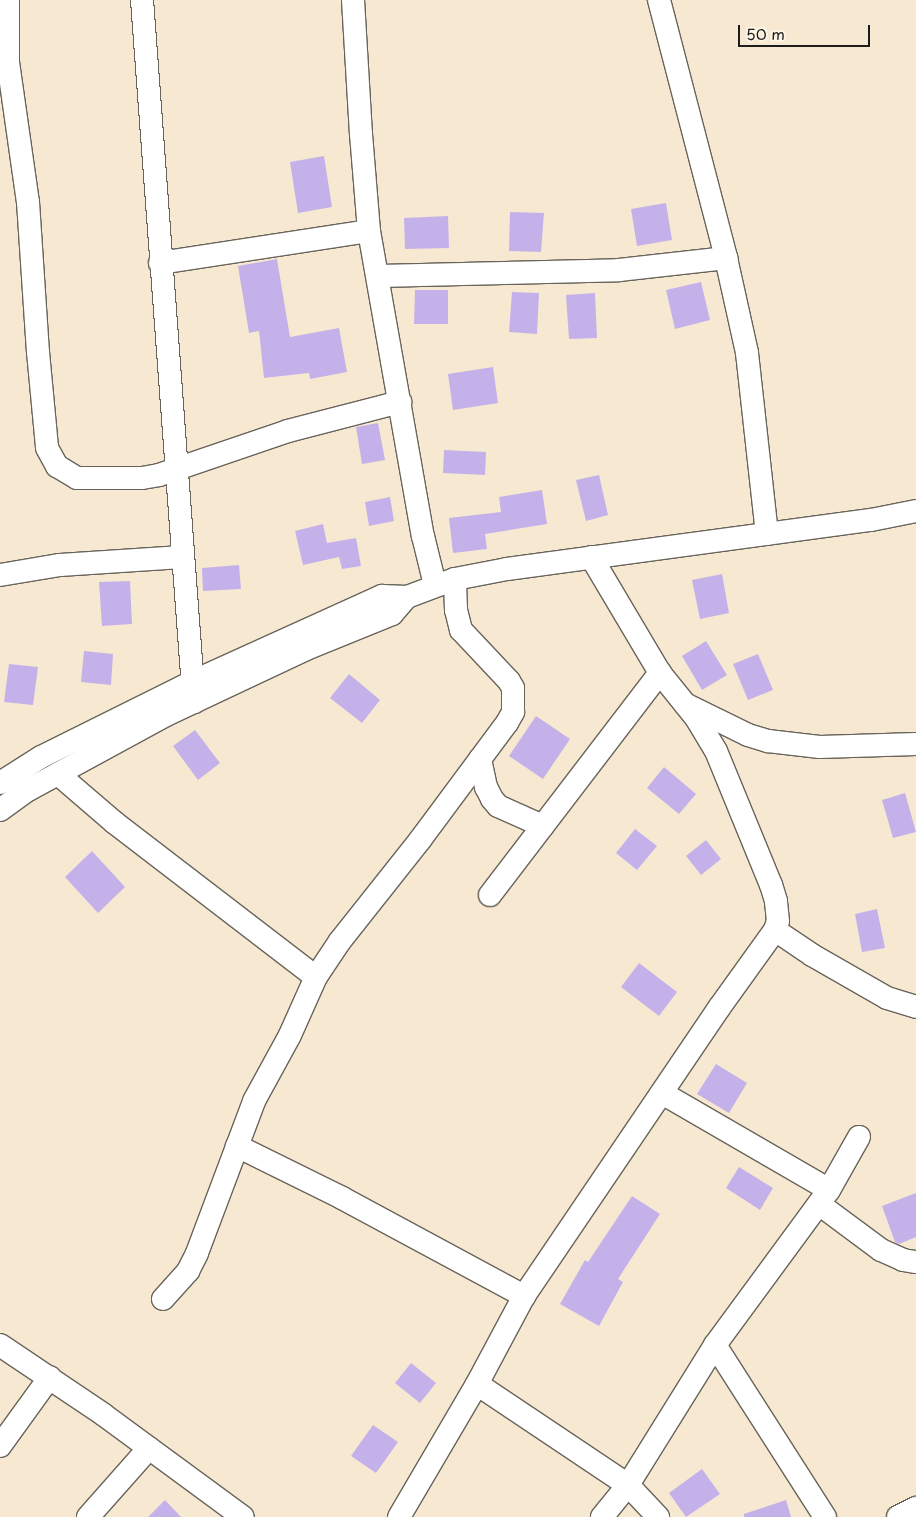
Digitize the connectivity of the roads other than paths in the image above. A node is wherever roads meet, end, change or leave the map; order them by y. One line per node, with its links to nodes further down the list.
1 (8, 0): 10 (street)
2 (142, 0): 7 (street)
3 (659, 0): 6 (street)
4 (353, 2): 5 (street)
5 (370, 230): 7 (street); 8 (street)
6 (726, 258): 8 (street); 12 (street)
7 (160, 263): 10 (street)
8 (379, 276): 9 (street)
9 (400, 402): 10 (street); 16 (street)
10 (177, 468): 13 (street)
11 (916, 511): 12 (street)
12 (767, 534): 14 (street)
13 (182, 557): 15 (street); 18 (street)
14 (591, 557): 16 (street); 17 (street)
15 (0, 575)
16 (445, 582): 18 (street); 21 (street)
17 (660, 673): 19 (street); 25 (street)
18 (193, 692): 22 (street); 23 (street)
19 (684, 704): 20 (street); 27 (street)
20 (916, 744)
21 (480, 759): 25 (street); 28 (street)
22 (58, 774): 24 (street); 28 (street)
23 (0, 783)
24 (0, 810)
25 (543, 826): 26 (street)
26 (490, 894)
27 (775, 930): 29 (street); 30 (street)
28 (316, 978): 32 (street)
29 (916, 1007)
30 (662, 1093): 33 (street); 35 (street)
31 (859, 1137): 33 (street)
32 (237, 1146): 35 (street); 36 (street)
33 (824, 1197): 34 (street); 38 (street)
34 (916, 1262)
35 (524, 1296): 40 (street)
36 (163, 1299)
37 (0, 1345): 39 (street)
38 (715, 1345): 43 (street); 50 (street)
39 (50, 1377): 41 (street); 42 (street)
40 (477, 1384): 43 (street); 47 (street)
41 (0, 1446)
42 (149, 1448): 45 (street); 46 (street)
43 (628, 1485): 48 (street); 49 (street)
44 (916, 1508): 51 (street)
45 (88, 1517)
46 (243, 1517)
47 (398, 1517)
48 (602, 1517)
49 (658, 1517)
50 (825, 1517)
51 (898, 1517)

